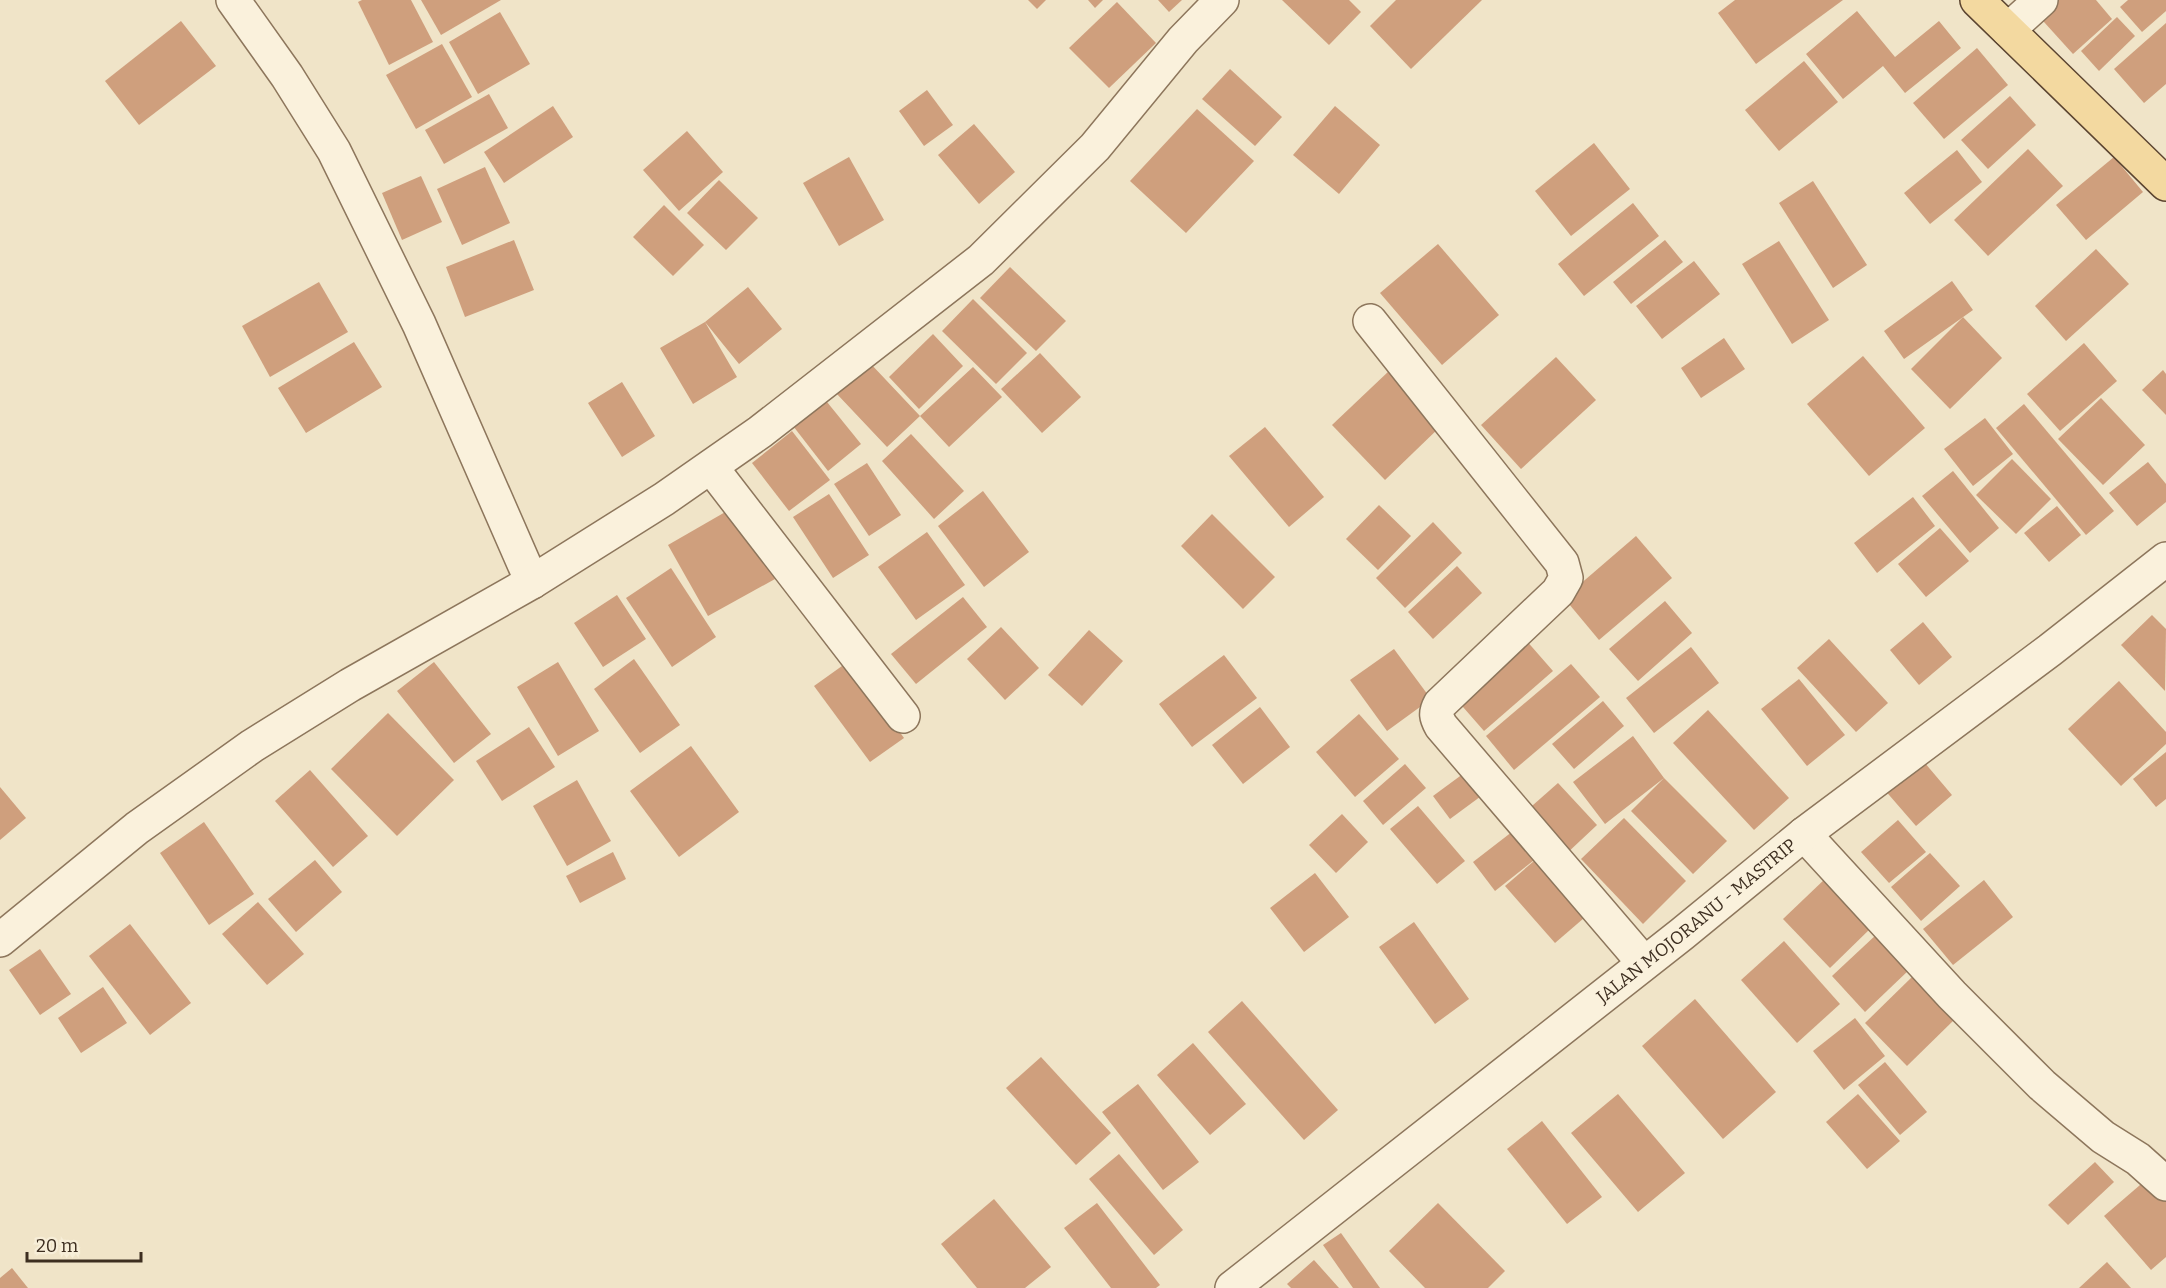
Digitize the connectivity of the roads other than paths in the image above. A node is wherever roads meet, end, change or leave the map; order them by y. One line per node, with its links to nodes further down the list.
1 (233, 0): 10 (street)
2 (1222, 0): 8 (street)
3 (1977, 0): 5 (main road)
4 (2042, 0): 5 (street)
5 (2008, 30): 6 (main road)
6 (2166, 184)
7 (1370, 321): 14 (street)
8 (711, 467): 10 (street); 11 (street)
9 (2166, 559): 12 (street, JALAN MOJORANU - MASTRIP)
10 (532, 582): 13 (street)
11 (903, 716)
12 (1804, 834): 14 (street, JALAN MOJORANU - MASTRIP); 15 (street)
13 (0, 940)
14 (1644, 963): 16 (street, JALAN MOJORANU - MASTRIP)
15 (2166, 1184)
16 (1232, 1288)

